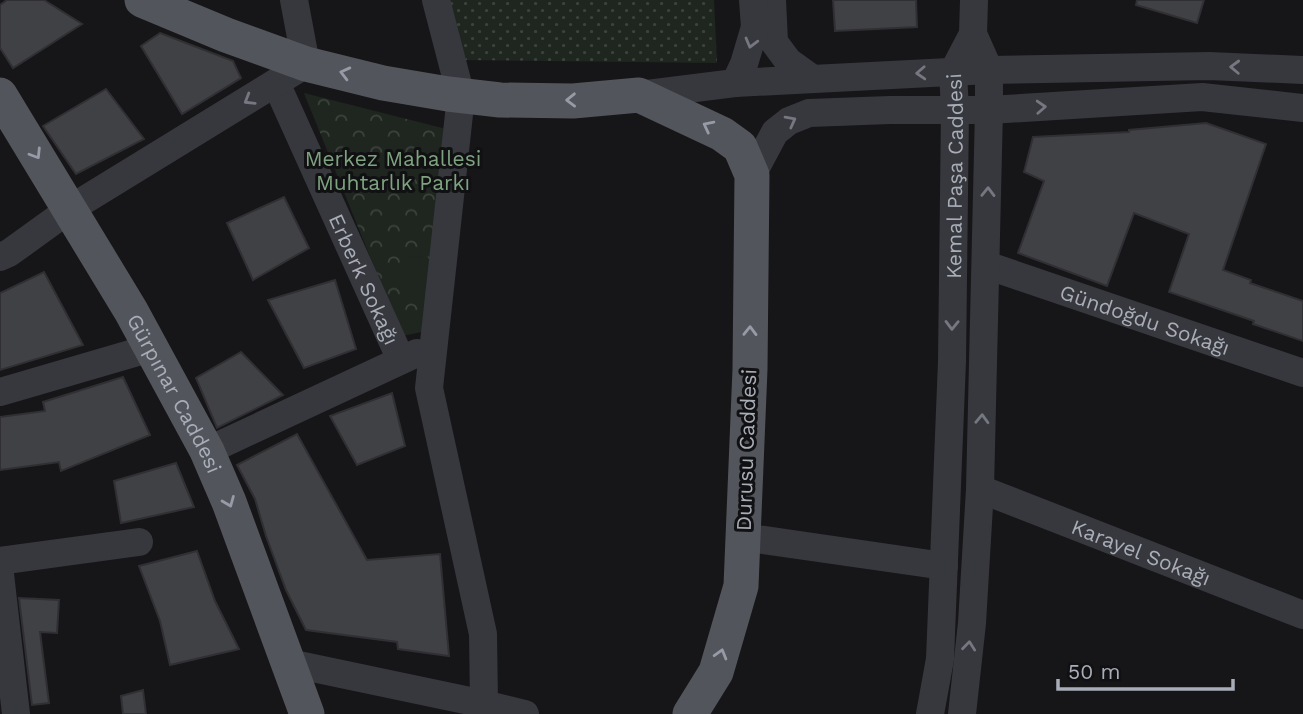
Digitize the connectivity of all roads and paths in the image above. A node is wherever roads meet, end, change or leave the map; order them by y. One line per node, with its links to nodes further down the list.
1 (142, 0): 8 (main road)
2 (294, 0): 8 (street)
3 (436, 0): 17 (street)
4 (753, 0): 14 (street, one-way to 14)
5 (772, 0): 12 (street)
6 (974, 0): 7 (street)
7 (973, 34): 9 (street, Kemal Paşa Caddesi); 11 (street, Kemal Paşa Caddesi)
8 (306, 64): 13 (street); 17 (main road, one-way to 8)
9 (989, 70): 10 (street, one-way to 9); 11 (street); 20 (street, Kemal Paşa Caddesi)
10 (1303, 70)
11 (953, 72): 12 (street, one-way to 12); 19 (street, Kemal Paşa Caddesi)
12 (813, 79): 14 (street)
13 (276, 83): 22 (street, one-way to 22); 27 (street, Erberk Sokağı)
14 (735, 83): 16 (street)
15 (0, 95): 22 (main road, Gürpınar Caddesi, one-way to 22)
16 (639, 95): 17 (main road, one-way to 17); 21 (main road, one-way to 16)
17 (461, 96): 25 (street)
18 (1301, 99): 20 (street, one-way to 18)
19 (955, 110): 20 (street); 21 (street, one-way to 19); 35 (street, Kemal Paşa Caddesi, one-way to 35)
20 (989, 110): 24 (street, Kemal Paşa Caddesi, one-way to 20)
21 (752, 175): 32 (main road, Durusu Caddesi, one-way to 21)
22 (70, 209): 23 (street); 26 (main road, Gürpınar Caddesi)
23 (0, 257)
24 (986, 265): 28 (street, Gündoğdu Sokağı); 31 (street, Kemal Paşa Caddesi, one-way to 24)
25 (434, 344): 27 (street); 39 (street)
26 (151, 348): 29 (street); 30 (main road, Gürpınar Caddesi)
27 (401, 360): 30 (street)
28 (1303, 373)
29 (0, 392)
30 (207, 451): 38 (main road, Gürpınar Caddesi, one-way to 38)
31 (980, 489): 37 (street, Karayel Sokağı); 45 (street, Kemal Paşa Caddesi, one-way to 31)
32 (743, 537): 35 (street); 43 (main road, Durusu Caddesi, one-way to 32)
33 (139, 542): 34 (street)
34 (0, 561)
35 (944, 566): 44 (street, Kemal Paşa Caddesi)
36 (0, 574): 40 (street)
37 (1303, 615)
38 (289, 663): 39 (street); 41 (main road, Gürpınar Caddesi)
39 (484, 704): 42 (street)
40 (16, 714)
41 (306, 714)
42 (525, 714)
43 (690, 714)
44 (930, 714)
45 (962, 714)

